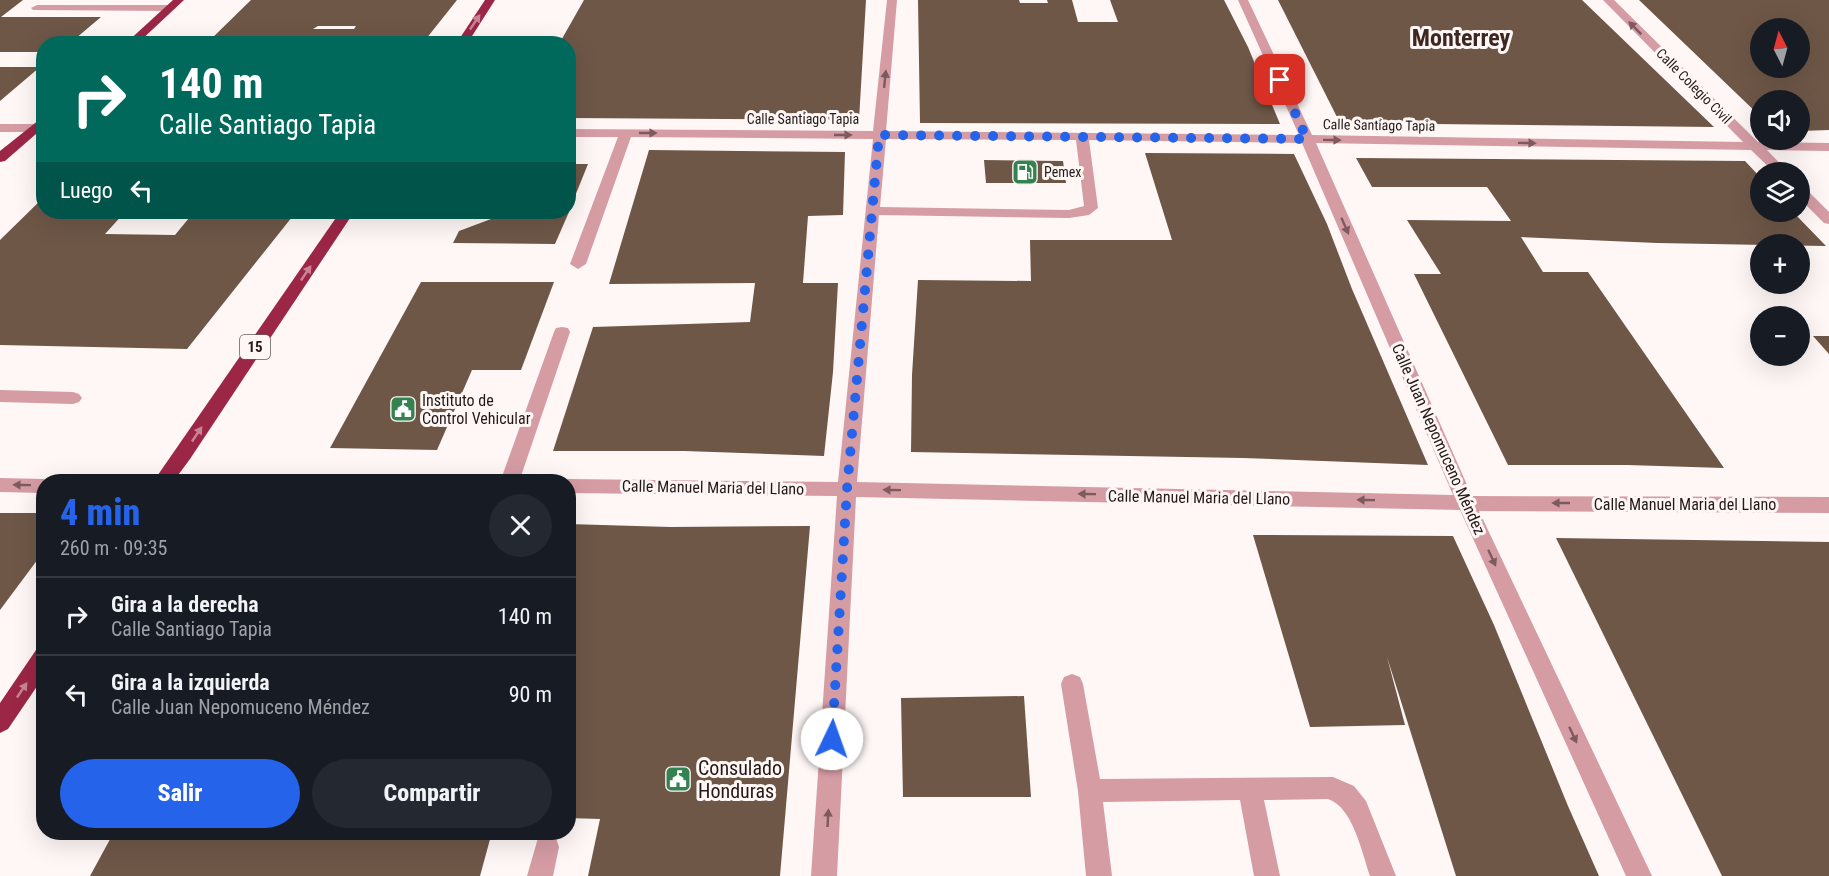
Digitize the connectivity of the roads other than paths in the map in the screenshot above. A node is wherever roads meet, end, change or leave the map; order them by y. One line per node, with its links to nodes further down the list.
1 (490, 0): 8 (highway, one-way to 1)
2 (892, 0): 14 (street, one-way to 2)
3 (1243, 0): 16 (street, Calle Juan Nepomuceno Méndez)
4 (1608, 0): 17 (street, Calle Colegio Civil, one-way to 4)
5 (174, 4): 6 (street); 7 (highway)
6 (37, 8)
7 (139, 36)
8 (466, 36)
9 (36, 125): 10 (street)
10 (0, 128)
11 (36, 128): 22 (highway)
12 (576, 133): 13 (street, Calle Santiago Tapia)
13 (626, 133): 14 (street, Calle Santiago Tapia, one-way to 14); 28 (street)
14 (879, 135): 15 (street, Calle Santiago Tapia); 25 (street)
15 (1083, 136): 16 (street, Calle Santiago Tapia); 25 (street)
16 (1307, 139): 18 (street, Calle Santiago Tapia, one-way to 18); 38 (street, Calle Juan Nepomuceno Méndez, one-way to 38)
17 (1750, 142)
18 (1750, 147)
19 (1810, 147): 20 (street, Calle Santiago Tapia)
20 (1829, 147)
21 (1758, 150): 23 (street, Calle Colegio Civil)
22 (0, 159)
23 (1771, 162)
24 (1810, 202): 27 (street)
25 (872, 211): 37 (street)
26 (342, 219): 32 (highway, 15, one-way to 26)
27 (1829, 220)
28 (579, 264)
29 (562, 332): 33 (street)
30 (0, 396): 31 (street)
31 (73, 398)
32 (168, 474)
33 (512, 474)
34 (0, 485): 35 (street, one-way to 34)
35 (36, 486)
36 (576, 486): 37 (street, Calle Manuel Maria del Llano)
37 (847, 489): 38 (street, Calle Manuel Maria del Llano, one-way to 37); 47 (street, one-way to 37)
38 (1466, 503): 39 (street, Calle Manuel Maria del Llano, one-way to 38); 51 (street, Calle Juan Nepomuceno Méndez, one-way to 51)
39 (1829, 505)
40 (36, 669): 42 (highway, one-way to 40)
41 (1072, 684): 43 (street)
42 (0, 722)
43 (1090, 790): 44 (street); 48 (street)
44 (1250, 790): 49 (street); 50 (street)
45 (547, 847): 46 (street)
46 (540, 876)
47 (825, 876)
48 (1099, 876)
49 (1267, 876)
50 (1383, 876)
51 (1639, 876)

